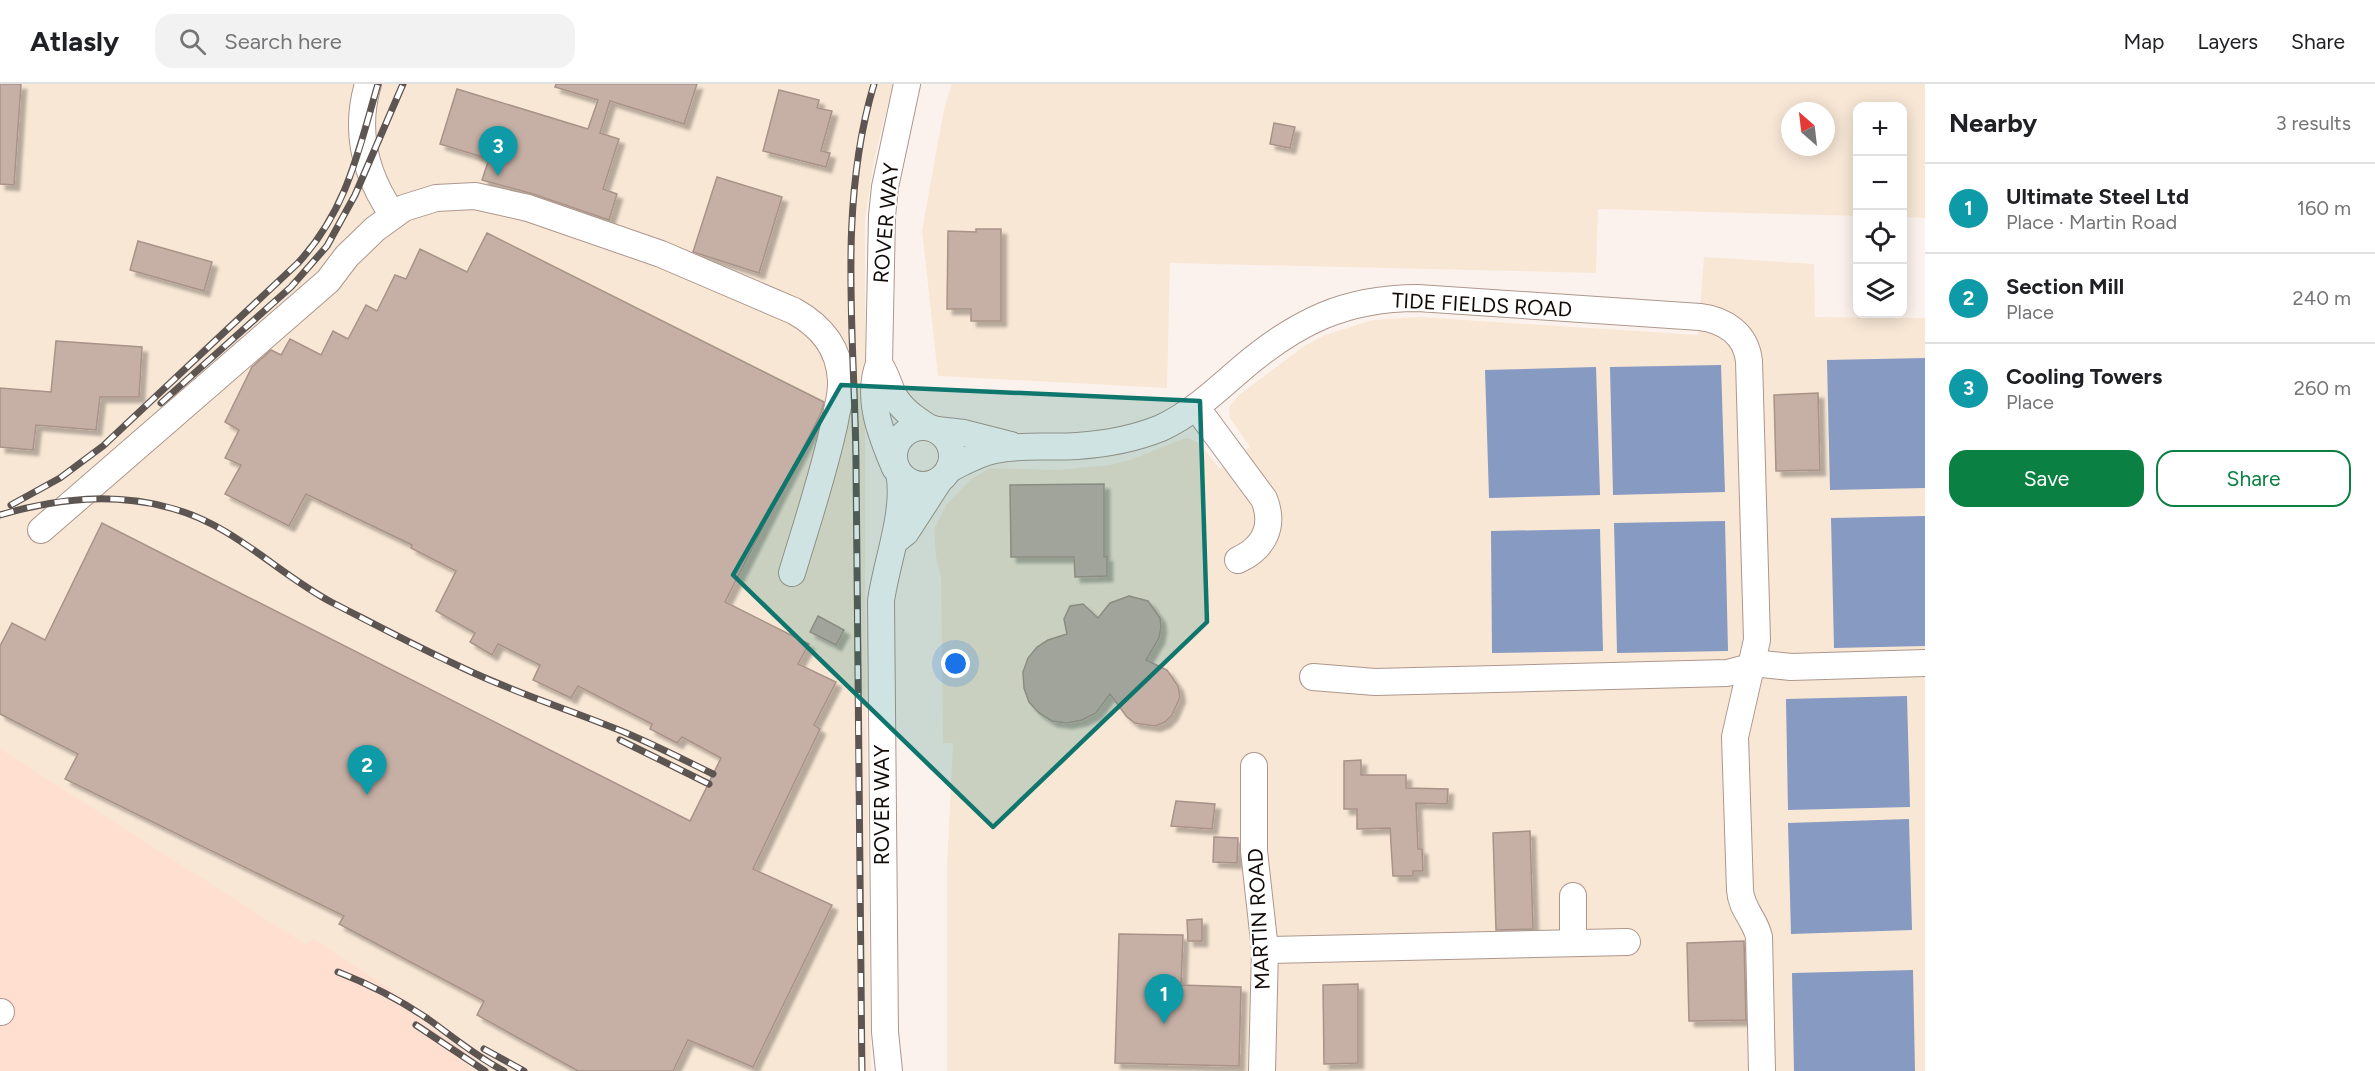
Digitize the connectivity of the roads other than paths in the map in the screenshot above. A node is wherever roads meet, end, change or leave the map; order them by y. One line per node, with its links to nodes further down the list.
1 (368, 84): 3 (street)
2 (908, 84): 4 (street, ROVER WAY)
3 (393, 215): 10 (street); 13 (street)
4 (879, 364): 6 (street, ROVER WAY); 8 (street, ROVER WAY)
5 (1196, 407): 7 (street, TIDE FIELDS ROAD); 12 (street); 15 (street, TIDE FIELDS ROAD)
6 (932, 428): 7 (street, TIDE FIELDS ROAD); 8 (street); 9 (street)
7 (1017, 447): 9 (street, TIDE FIELDS ROAD)
8 (897, 470): 9 (street); 11 (street, ROVER WAY)
9 (944, 475): 11 (street, ROVER WAY)
10 (41, 530)
11 (896, 541): 22 (street, ROVER WAY)
12 (1238, 560)
13 (792, 573)
14 (1925, 663): 15 (street)
15 (1751, 666): 16 (street); 24 (street, TIDE FIELDS ROAD)
16 (1313, 677)
17 (1254, 766): 21 (street, MARTIN ROAD)
18 (1573, 896): 20 (street)
19 (1627, 942): 20 (street)
20 (1572, 943): 21 (street)
21 (1264, 950): 23 (street, MARTIN ROAD)
22 (889, 1071)
23 (1262, 1071)
24 (1762, 1071)

